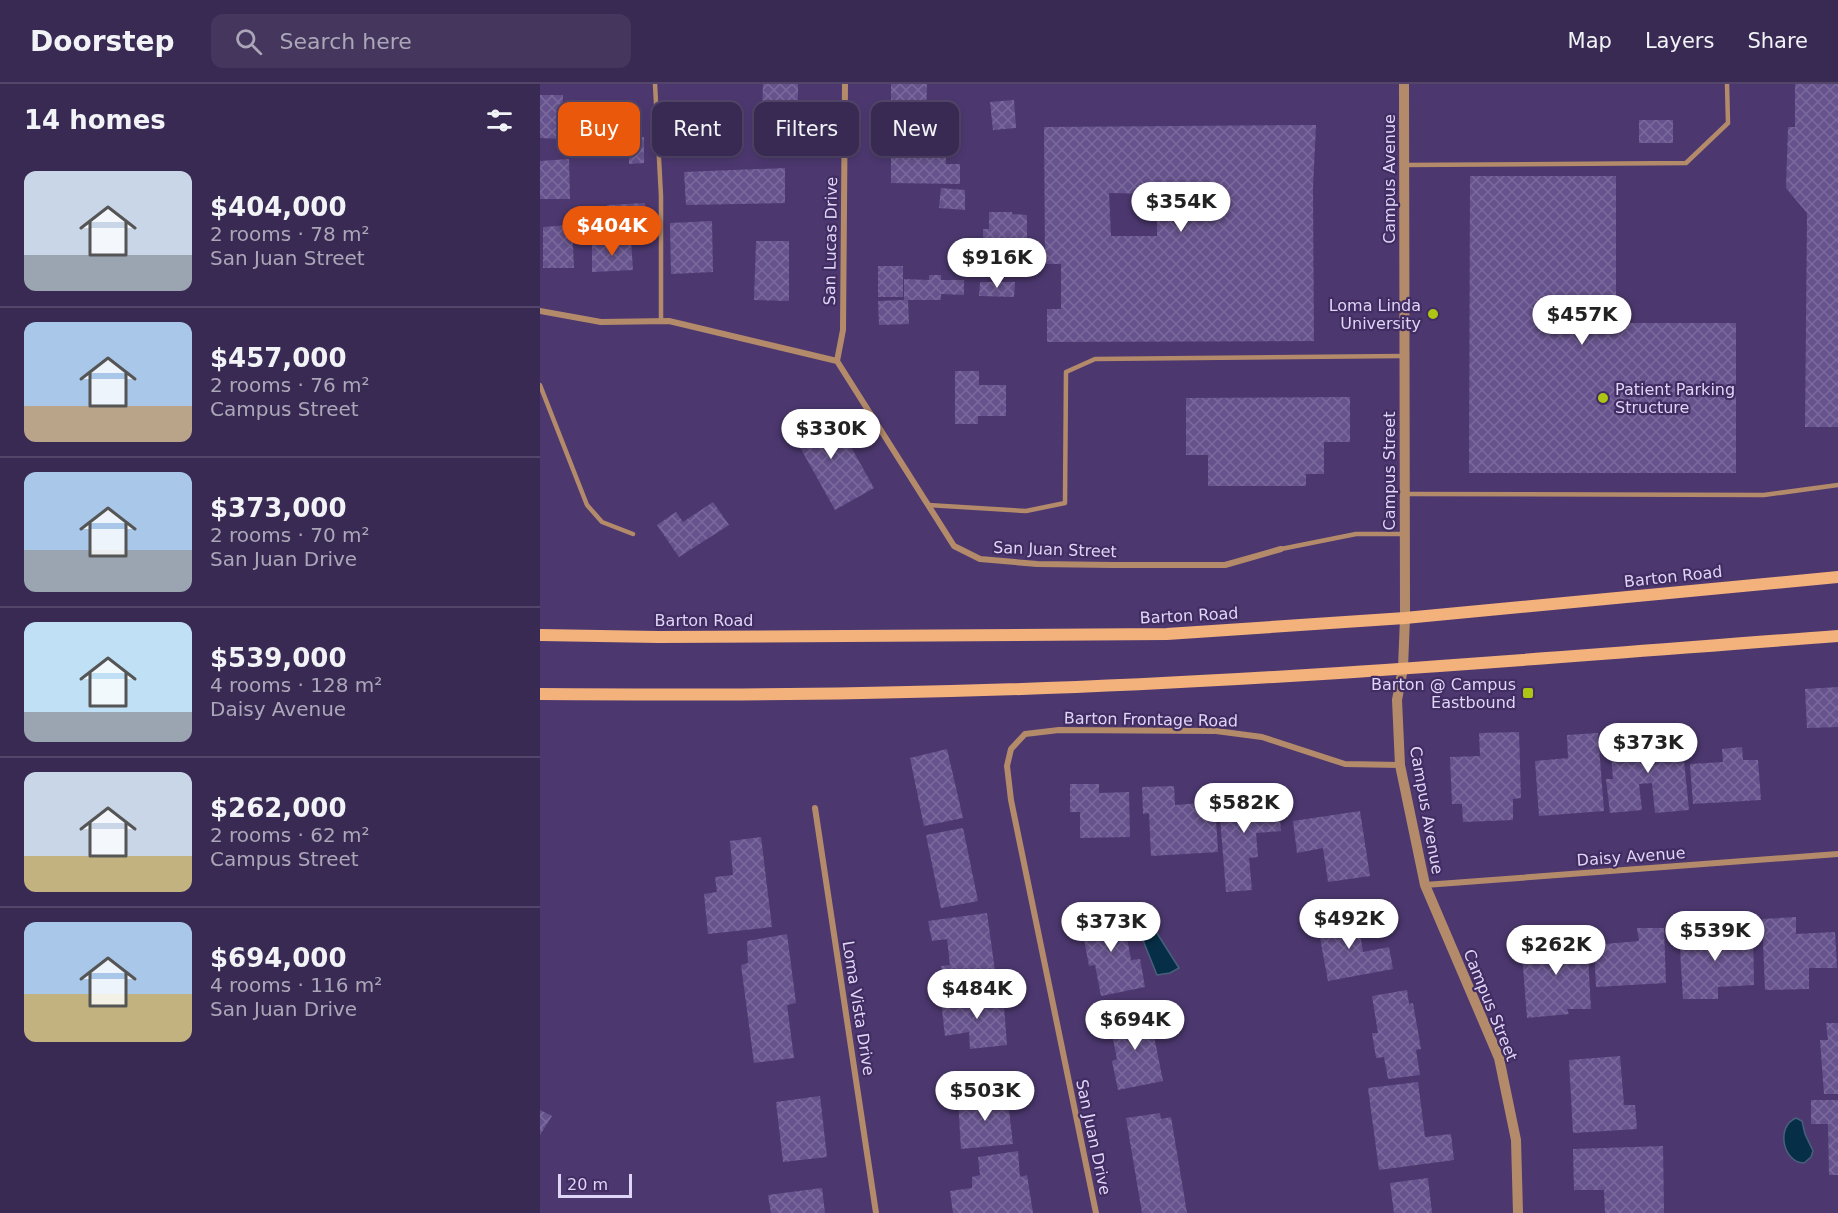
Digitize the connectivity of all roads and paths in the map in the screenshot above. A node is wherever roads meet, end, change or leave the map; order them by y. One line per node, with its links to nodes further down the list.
1 (655, 84): 8 (lane)
2 (845, 84): 10 (street, San Lucas Drive)
3 (1404, 84): 5 (street, Campus Avenue)
4 (1727, 84): 5 (lane)
5 (1404, 165): 6 (street, Campus Avenue)
6 (1404, 274): 9 (street, Campus Street)
7 (540, 311): 8 (street)
8 (661, 321): 10 (street)
9 (1404, 356): 13 (street, Campus Street); 14 (lane)
10 (837, 361): 14 (street, San Juan Street)
11 (540, 385): 15 (lane)
12 (1838, 485): 13 (lane)
13 (1404, 494): 16 (street, Campus Street)
14 (928, 505): 17 (street, San Juan Street)
15 (633, 534)
16 (1404, 534): 17 (lane); 19 (street, Campus Street)
17 (1281, 549)
18 (1838, 577): 19 (main road, Barton Road)
19 (1405, 618): 20 (main road, Barton Road); 22 (street, Campus Street)
20 (540, 635)
21 (1838, 636): 22 (main road)
22 (1404, 668): 23 (main road); 25 (street, Campus Avenue)
23 (540, 694)
24 (1011, 749): 25 (street, Barton Frontage Road); 30 (street, San Juan Drive)
25 (1400, 765): 28 (street, Campus Avenue)
26 (815, 808): 29 (street, Loma Vista Drive)
27 (1838, 854): 28 (street, Daisy Avenue)
28 (1425, 885): 31 (street, Campus Street)
29 (876, 1213)
30 (1096, 1213)
31 (1518, 1213)

